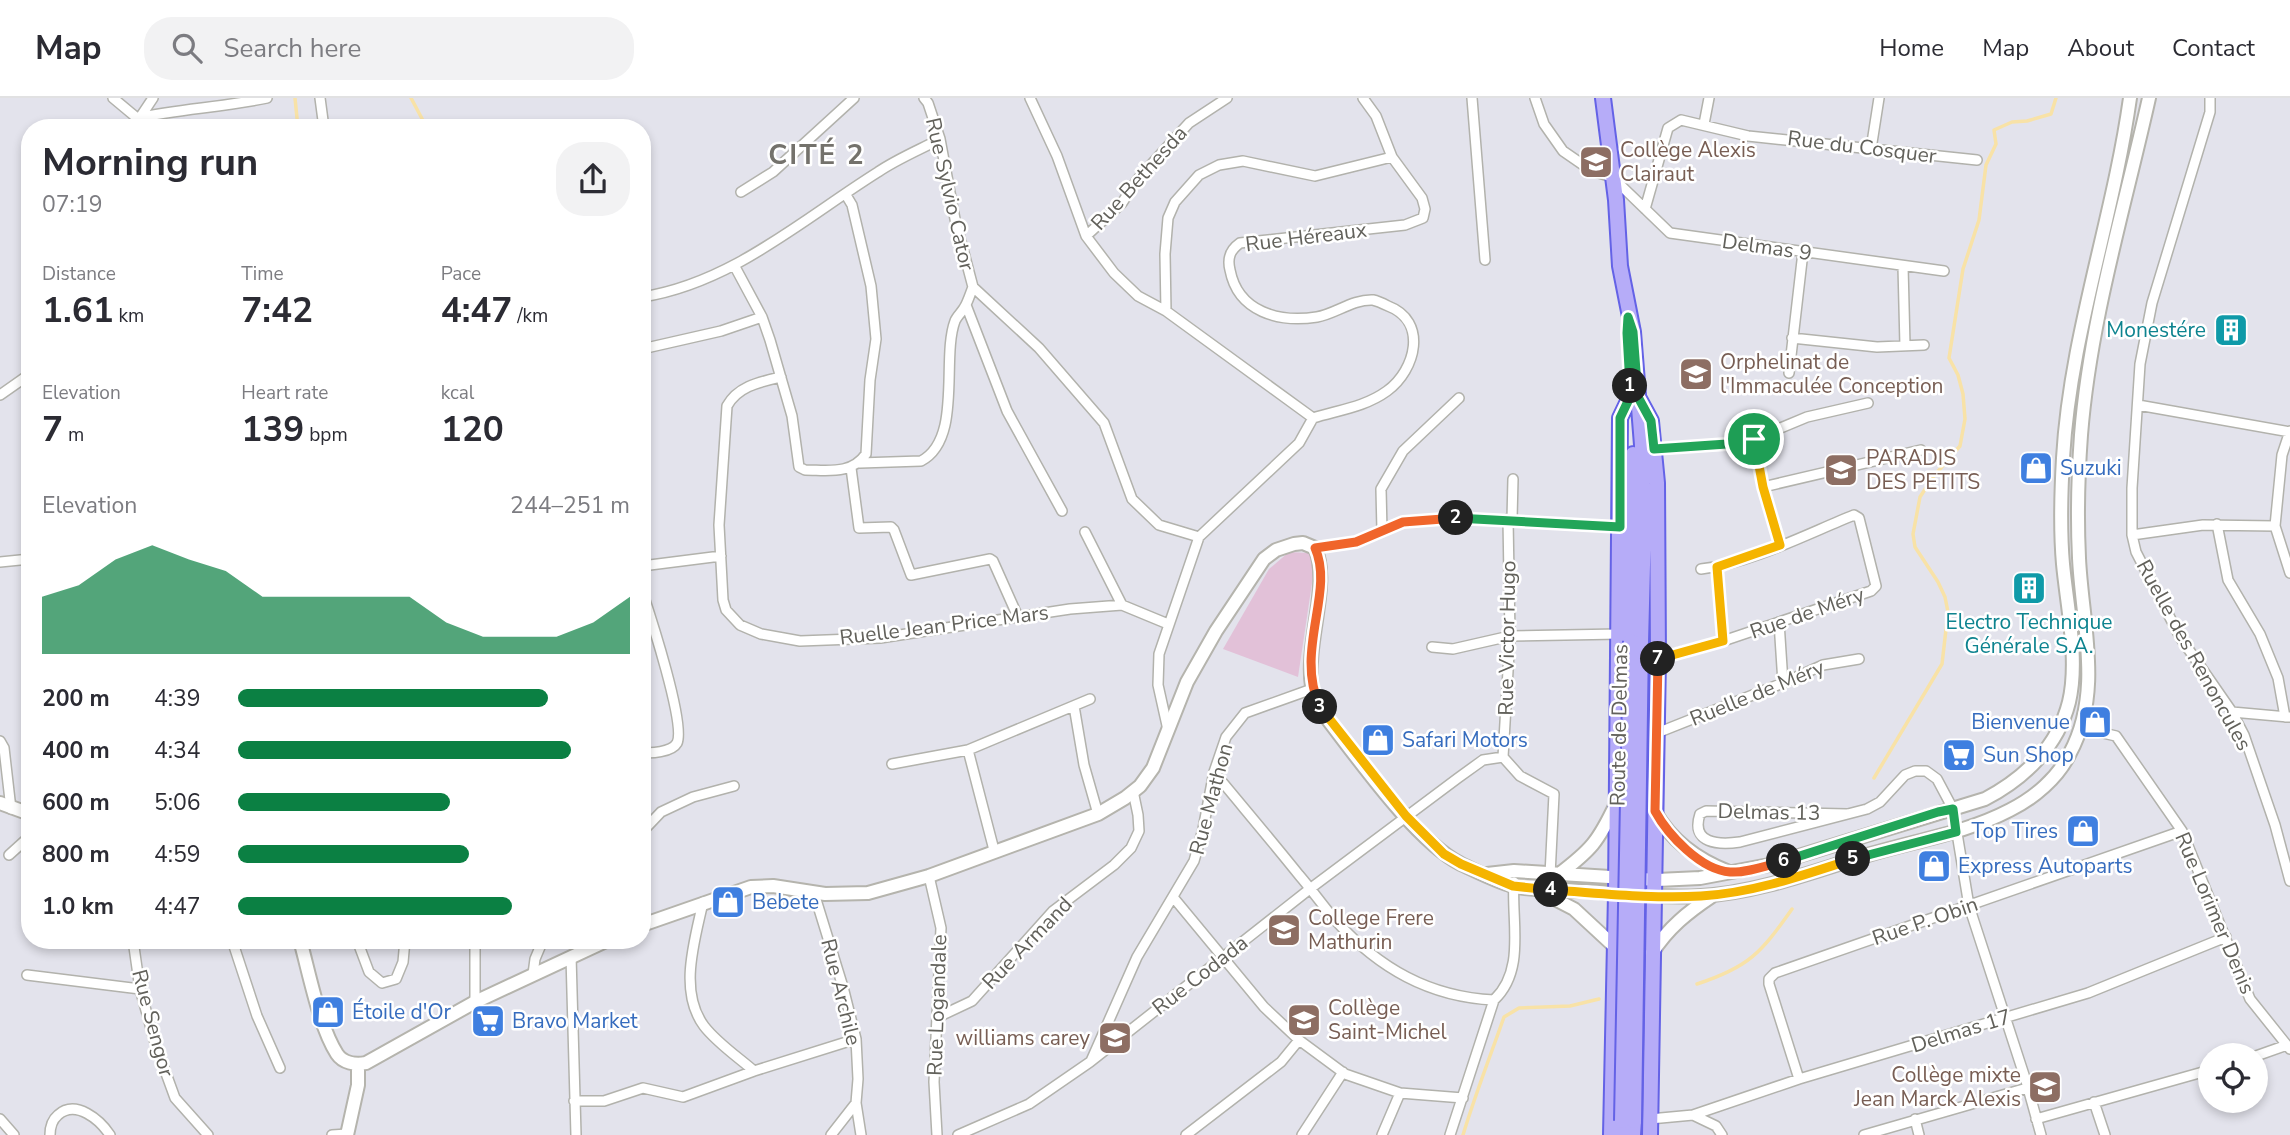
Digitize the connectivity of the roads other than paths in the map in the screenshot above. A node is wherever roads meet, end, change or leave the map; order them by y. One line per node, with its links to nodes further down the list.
1 (113, 98): 18 (street)
2 (153, 98): 18 (street)
3 (267, 98): 18 (street)
4 (320, 98): 19 (street)
5 (854, 98): 26 (street)
6 (923, 98): 21 (street, Rue Sylvio Cator)
7 (1030, 98): 29 (street)
8 (1227, 98): 29 (street, Rue Bethesda)
9 (1363, 98): 23 (street, Rue Héreaux)
10 (1472, 98): 31 (street)
11 (1535, 98): 25 (street)
12 (1603, 98): 25 (main road, Route de Delmas)
13 (1709, 98): 20 (street)
14 (1879, 98): 22 (street)
15 (2130, 98): 108 (main road)
16 (2149, 98): 95 (main road)
17 (2210, 98): 51 (street, Ruelle des Renoncules)
18 (137, 118)
19 (323, 119)
20 (1704, 124): 22 (street, Rue du Cosquer); 28 (street, Rue du Cosquer)
21 (940, 139): 27 (street); 35 (street, Rue Sylvio Cator)
22 (1871, 149): 24 (street, Rue du Cosquer)
23 (1392, 157): 38 (street); 52 (street, Rue Héreaux)
24 (1977, 160)
25 (1612, 177): 28 (street, Delmas 9); 48 (main road, Route de Delmas)
26 (741, 192)
27 (846, 195): 32 (street); 57 (street)
28 (1645, 209): 30 (street, Delmas 9)
29 (1086, 236): 38 (street)
30 (1803, 252): 33 (street, Delmas 9); 40 (street)
31 (1485, 260)
32 (734, 265): 36 (street); 39 (street)
33 (1903, 266): 34 (street, Delmas 9); 42 (street)
34 (1944, 271)
35 (973, 287): 37 (street); 68 (street, Rue Sylvio Cator)
36 (651, 296)
37 (966, 305): 57 (street); 60 (street)
38 (1166, 311): 52 (street)
39 (762, 317): 43 (street); 45 (street)
40 (1792, 338): 42 (street); 44 (street)
41 (1924, 345): 42 (street)
42 (1905, 346)
43 (651, 347)
44 (1789, 373)
45 (781, 377): 57 (street); 71 (street)
46 (21, 380): 47 (street)
47 (0, 395)
48 (1634, 397): 55 (main road); 64 (main road); 84 (main road, Route de Delmas)
49 (1459, 398): 65 (street)
50 (1868, 402): 54 (street)
51 (2138, 405): 53 (street); 67 (street, Ruelle des Renoncules)
52 (1312, 418): 68 (street)
53 (2290, 432): 63 (street)
54 (1754, 439): 55 (street); 59 (street)
55 (1654, 449): 87 (main road)
56 (1921, 450): 59 (street)
57 (855, 466): 79 (street)
58 (1513, 479): 61 (street, Rue Victor Hugo)
59 (1763, 487): 69 (street)
60 (1062, 511)
61 (1510, 519): 64 (street); 65 (street); 83 (street, Rue Victor Hugo)
62 (2217, 524): 63 (street); 67 (street); 94 (street)
63 (2275, 526): 77 (street)
64 (1620, 527): 84 (main road)
65 (1381, 531): 70 (street)
66 (1085, 532): 78 (street)
67 (2132, 535): 93 (street, Ruelle des Renoncules)
68 (1199, 537): 82 (street)
69 (1780, 545): 75 (street); 81 (street, Rue de Méry)
70 (1315, 548): 90 (main road); 96 (main road)
71 (721, 556): 74 (street); 79 (street, Ruelle Jean Price Mars)
72 (21, 560): 73 (street)
73 (0, 562)
74 (651, 565)
75 (1717, 567): 76 (street); 85 (street)
76 (1701, 569)
77 (2290, 573)
78 (1122, 605): 79 (street, Ruelle Jean Price Mars); 82 (street, Ruelle Jean Price Mars)
79 (1018, 617)
80 (651, 622): 100 (street)
81 (1779, 622): 85 (street, Rue de Méry); 89 (street)
82 (1168, 624): 96 (street)
83 (1510, 636): 84 (street); 86 (street); 101 (street, Rue Victor Hugo)
84 (1630, 639): 106 (main road); 178 (main road, Route de Delmas, bridge)
85 (1723, 641): 87 (street, Rue de Méry)
86 (1432, 647)
87 (1658, 658): 97 (main road)
88 (1860, 659): 89 (street, Ruelle de Méry)
89 (1783, 683): 97 (street, Ruelle de Méry)
90 (1312, 689): 103 (street, Rue Mathon); 112 (main road)
91 (1090, 699): 92 (street)
92 (1074, 706): 99 (street); 110 (street)
93 (2232, 712): 94 (street); 125 (street, Ruelle des Renoncules)
94 (2288, 717)
95 (2081, 728): 114 (street, Rue Lorimer Denis); 115 (main road)
96 (1168, 731): 105 (main road)
97 (1657, 733): 109 (main road)
98 (0, 741): 107 (street)
99 (968, 750): 102 (street); 117 (street)
100 (651, 752)
101 (1503, 757): 112 (street, Rue Codada); 122 (street)
102 (892, 764)
103 (1214, 772): 127 (street); 132 (street, Rue Mathon)
104 (734, 786): 113 (street)
105 (1133, 791): 110 (main road); 154 (street, Rue Armand)
106 (1616, 804): 122 (main road); 124 (main road)
107 (5, 806)
108 (1953, 809): 111 (street, Delmas 13); 115 (street); 120 (main road)
109 (1655, 811): 120 (main road); 128 (main road)
110 (1098, 814): 117 (main road)
111 (1847, 814): 111 (street, Delmas 13)
112 (1406, 816): 121 (main road); 127 (street, Rue Codada)
113 (651, 823)
114 (2182, 831): 134 (street, Rue P. Obin); 136 (street, Rue Lorimer Denis)
115 (1956, 832): 131 (main road); 134 (street)
116 (21, 844): 118 (street)
117 (994, 850): 123 (main road)
118 (9, 855)
119 (1514, 871): 121 (main road); 122 (main road); 126 (street)
120 (1729, 872): 128 (main road)
121 (1486, 874): 126 (main road)
122 (1554, 875): 124 (main road)
123 (929, 876): 129 (main road); 154 (street, Rue Logandale)
124 (1612, 878): 128 (main road); 130 (main road)
125 (2290, 881)
126 (1523, 887): 130 (main road); 137 (main road); 152 (street)
127 (1311, 888): 148 (street, Rue Codada); 152 (street)
128 (1657, 890): 130 (main road); 131 (main road); 146 (main road)
129 (814, 893): 133 (main road); 156 (street, Rue Archile)
130 (1616, 894): 137 (main road)
131 (1713, 895): 146 (main road)
132 (1173, 897): 148 (street); 160 (street, Rue Mathon)
133 (702, 902): 135 (main road); 163 (street)
134 (1969, 906): 155 (street); 166 (street, Rue P. Obin)
135 (651, 922)
136 (2226, 937): 155 (street, Delmas 17); 158 (street, Rue Lorimer Denis)
137 (1615, 947): 194 (main road)
138 (134, 949): 151 (street, Rue Sengor)
139 (235, 949): 162 (street)
140 (303, 949): 161 (main road)
141 (360, 949): 142 (street)
142 (404, 949)
143 (475, 949): 153 (street)
144 (539, 949): 149 (street)
145 (587, 949): 147 (main road)
146 (1652, 954): 175 (main road)
147 (571, 956): 149 (main road); 170 (street)
148 (1224, 956): 157 (street); 160 (street, Rue Codada)
149 (533, 974): 153 (main road)
150 (27, 975): 151 (street)
151 (140, 989): 182 (street, Rue Sengor)
152 (1494, 999): 169 (street)
153 (475, 1002): 161 (main road)
154 (939, 1017): 188 (street, Rue Logandale)
155 (2006, 1018): 166 (street, Delmas 17); 167 (street)
156 (856, 1039): 163 (street); 172 (street, Rue Archile)
157 (1299, 1040): 164 (street); 190 (street)
158 (2288, 1047): 159 (street)
159 (2268, 1053)
160 (1090, 1062): 189 (street, Rue Codada)
161 (358, 1064): 184 (main road)
162 (280, 1068)
163 (754, 1071): 170 (street)
164 (1343, 1072): 168 (street); 191 (street)
165 (2198, 1073): 171 (street)
166 (1799, 1079): 173 (street, Delmas 17)
167 (2026, 1088): 176 (street); 177 (street)
168 (1400, 1093): 169 (street); 192 (street)
169 (1463, 1098): 193 (street)
170 (574, 1101): 185 (street)
171 (2094, 1102): 177 (street); 200 (street)
172 (856, 1103): 186 (street); 187 (street, Rue Archile)
173 (1693, 1115): 175 (street, Delmas 17); 196 (street)
174 (0, 1119): 179 (street)
175 (1650, 1119): 195 (main road)
176 (1915, 1119): 197 (street); 198 (street)
177 (2036, 1119): 199 (street)
178 (1628, 1128)
179 (14, 1135)
180 (50, 1135): 181 (street)
181 (110, 1135)
182 (208, 1135)
183 (332, 1135): 184 (street)
184 (347, 1135)
185 (576, 1135)
186 (831, 1135)
187 (861, 1135)
188 (937, 1135)
189 (958, 1135)
190 (1186, 1135)
191 (1302, 1135)
192 (1382, 1135)
193 (1450, 1135)
194 (1611, 1135)
195 (1650, 1135)
196 (1722, 1135)
197 (1864, 1135)
198 (1919, 1135)
199 (2040, 1135)
200 (2105, 1135)

